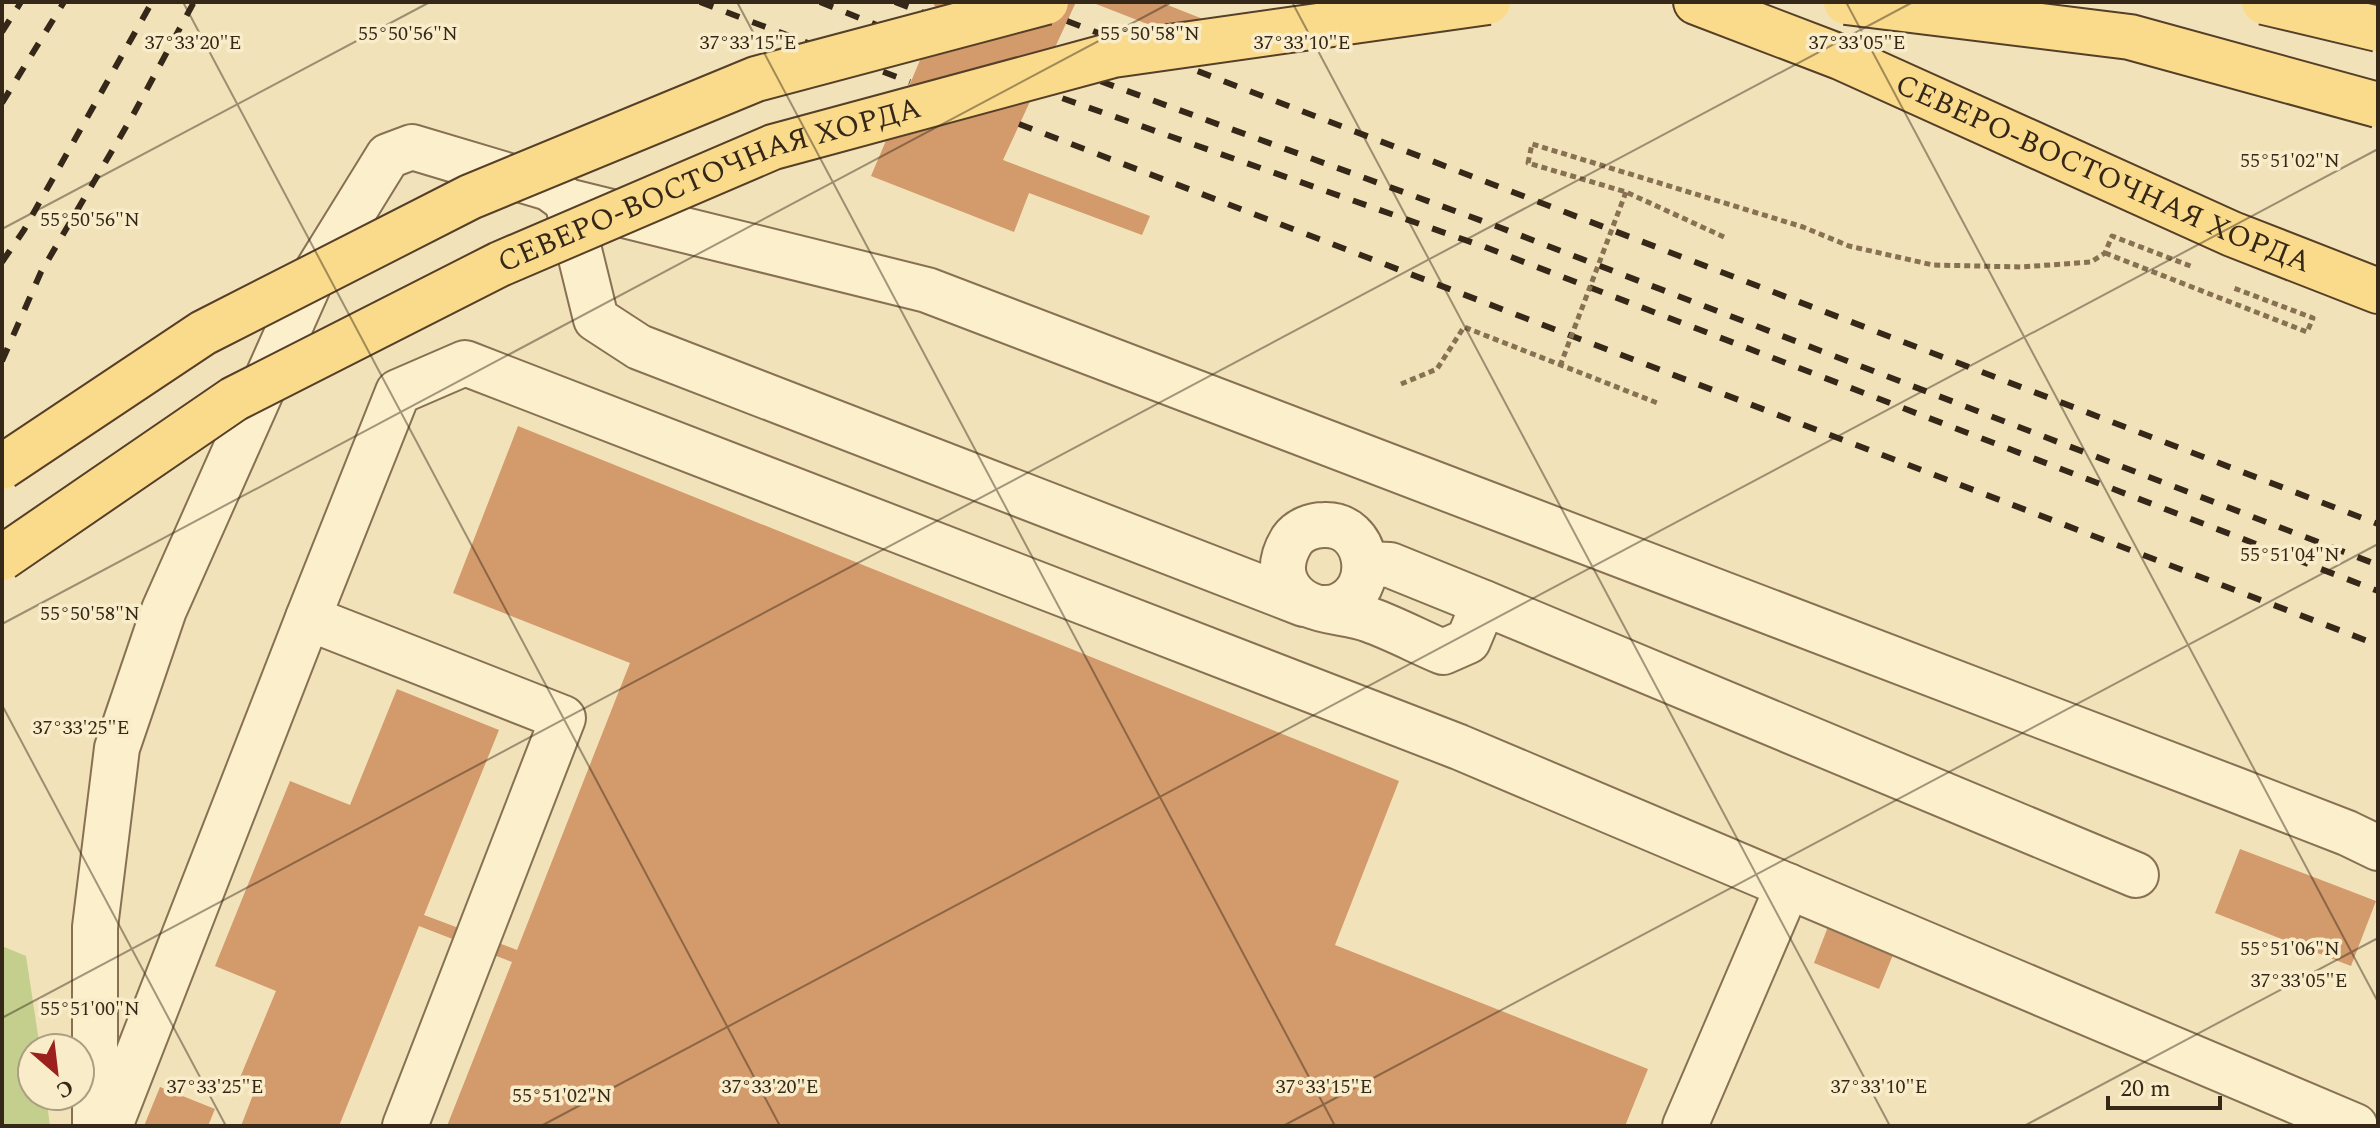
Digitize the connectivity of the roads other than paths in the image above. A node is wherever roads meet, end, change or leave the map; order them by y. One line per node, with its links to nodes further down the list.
1 (1046, 2): 12 (main road, bridge)
2 (1488, 2): 13 (main road, СЕВЕРО-ВОСТОЧНАЯ ХОРДА, bridge)
3 (1696, 2): 9 (main road, СЕВЕРО-ВОСТОЧНАЯ ХОРДА)
4 (1846, 2): 7 (main road, bridge)
5 (2264, 2): 6 (main road, bridge)
6 (2378, 29)
7 (2378, 105)
8 (567, 201): 16 (street); 18 (street); 21 (street)
9 (2303, 262): 10 (street); 11 (main road, СЕВЕРО-ВОСТОЧНАЯ ХОРДА)
10 (2378, 269)
11 (2378, 291)
12 (2, 467)
13 (2, 558)
14 (1366, 564): 15 (street); 16 (street); 16 (street)
15 (1484, 603): 16 (street); 19 (street)
16 (1312, 606)
17 (308, 618): 20 (street); 22 (street); 23 (street)
18 (2378, 848)
19 (2136, 875)
20 (1788, 886): 24 (street); 25 (street)
21 (95, 1126)
22 (110, 1126)
23 (405, 1126)
24 (1685, 1126)
25 (2355, 1126)

